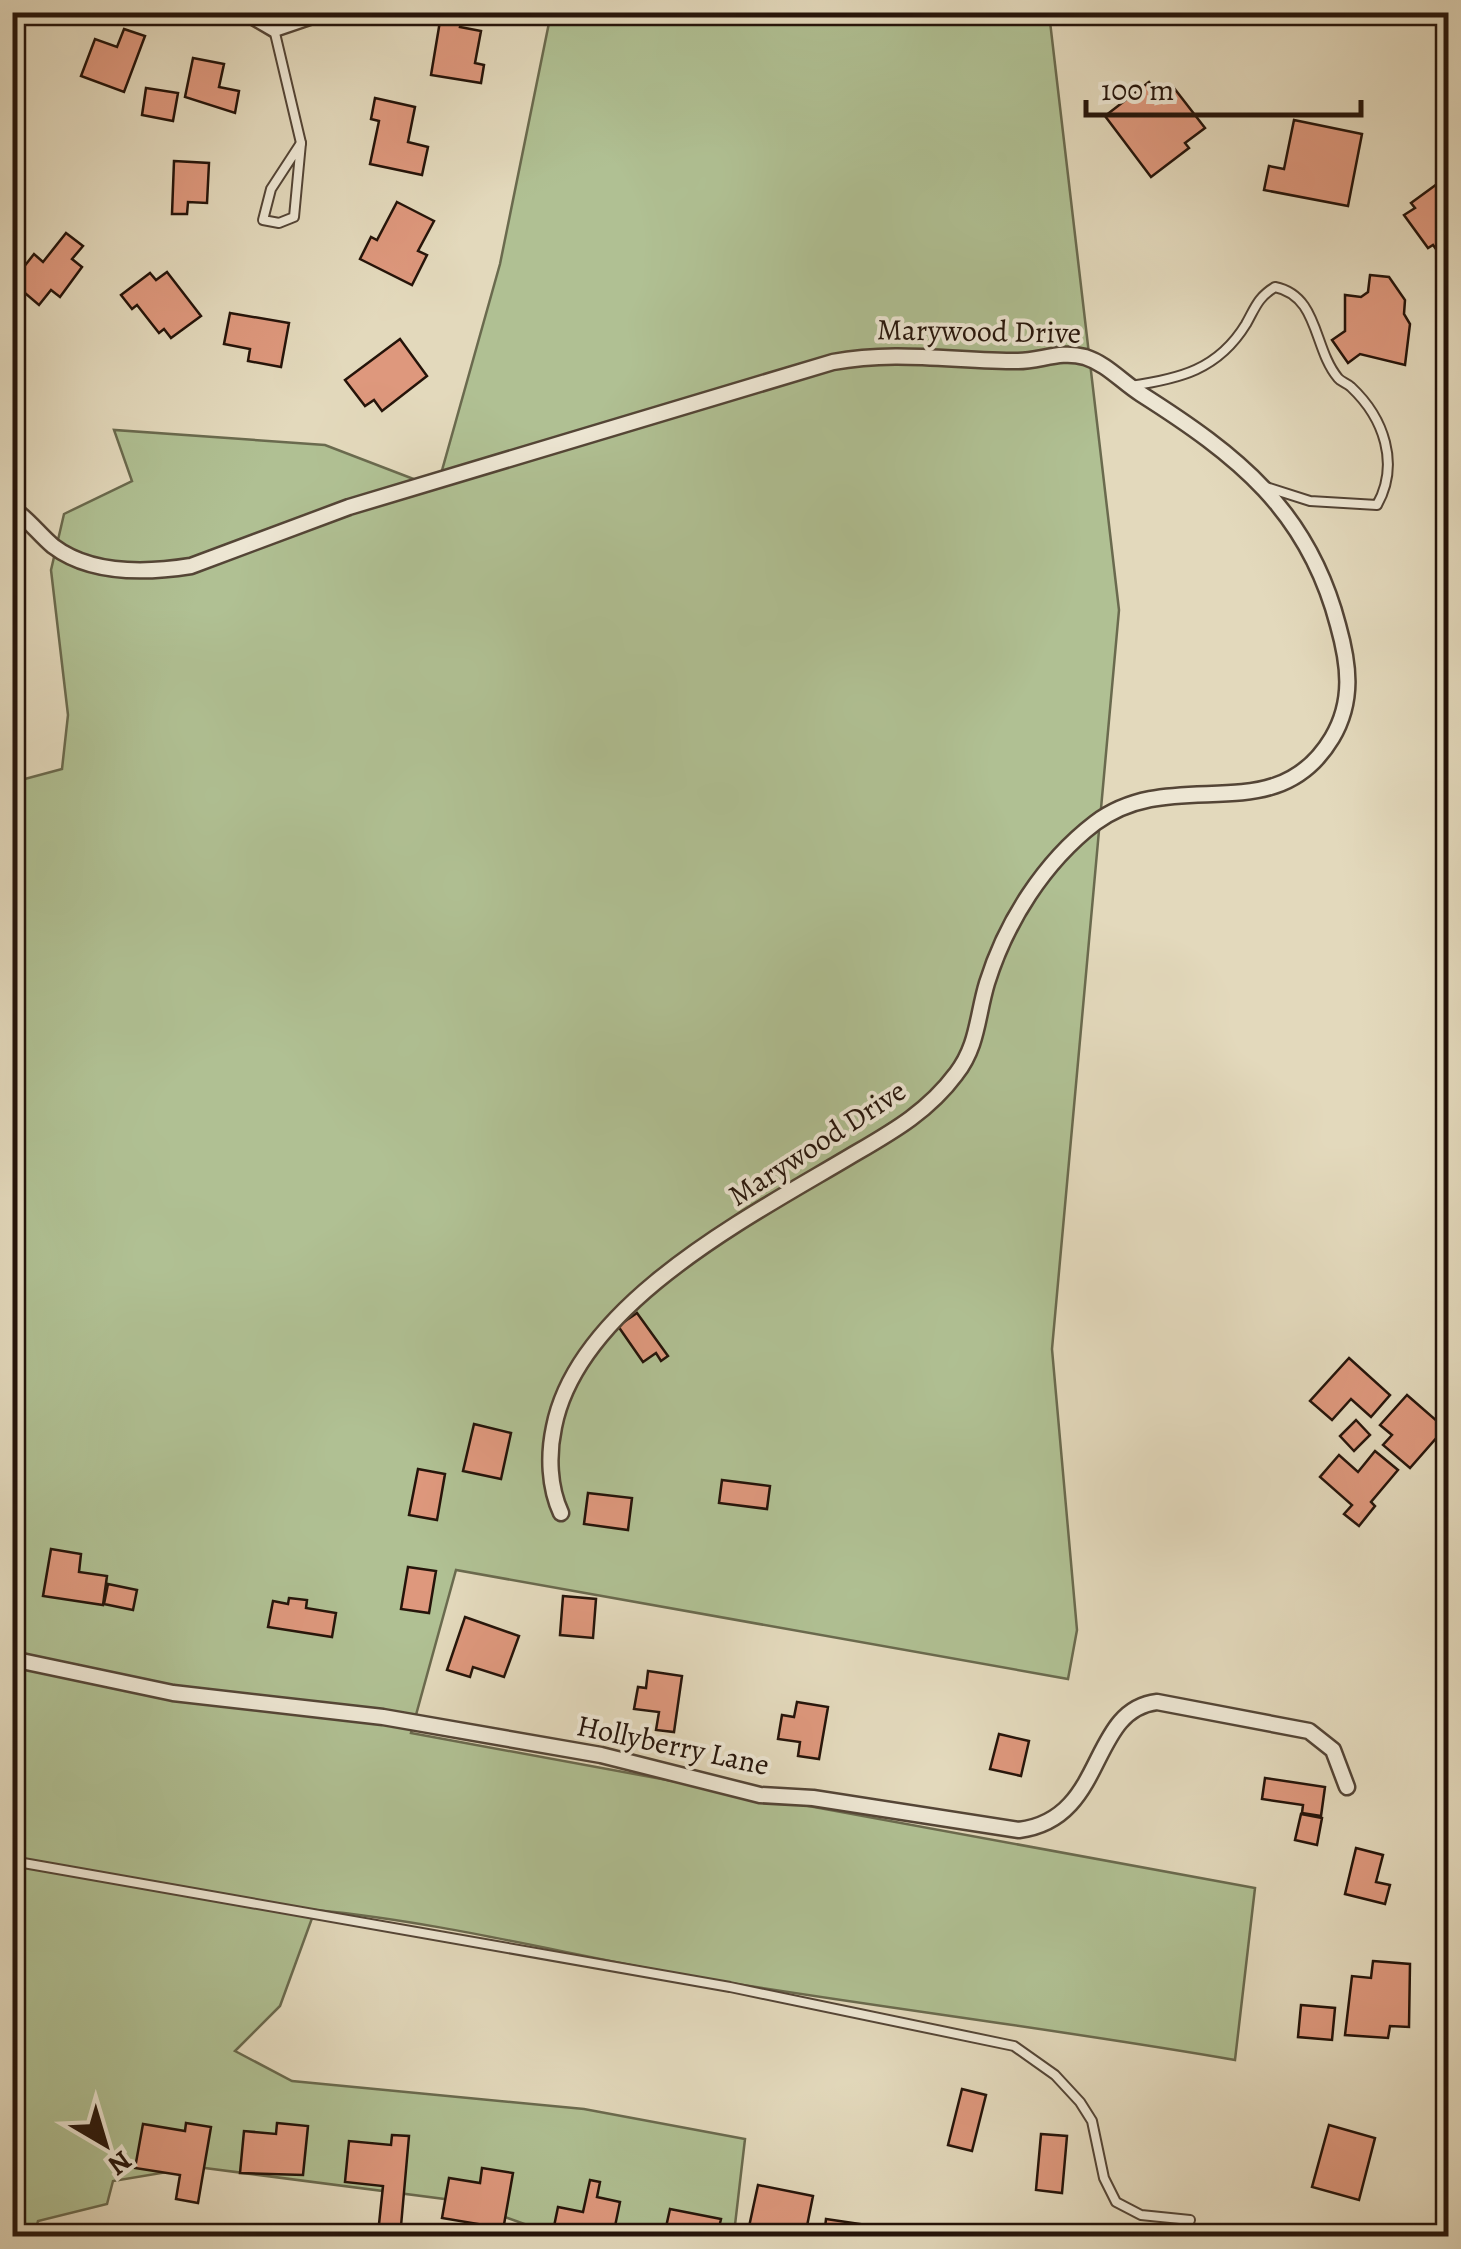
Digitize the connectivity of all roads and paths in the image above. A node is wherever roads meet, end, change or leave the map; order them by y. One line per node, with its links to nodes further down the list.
1 (245, 12): 3 (street)
2 (324, 12): 3 (street)
3 (274, 29): 4 (lane)
4 (301, 143): 4 (lane)
5 (1128, 386): 6 (street, Marywood Drive); 6 (lane); 7 (street, Marywood Drive)
6 (1266, 487): 8 (street, Marywood Drive)
7 (12, 508)
8 (561, 1513)
9 (12, 1658): 10 (street, Hollyberry Lane)
10 (1347, 1786)
11 (12, 1862): 12 (lane)
12 (1190, 2220)
13 (12, 2231): 14 (street)
14 (36, 2236)

